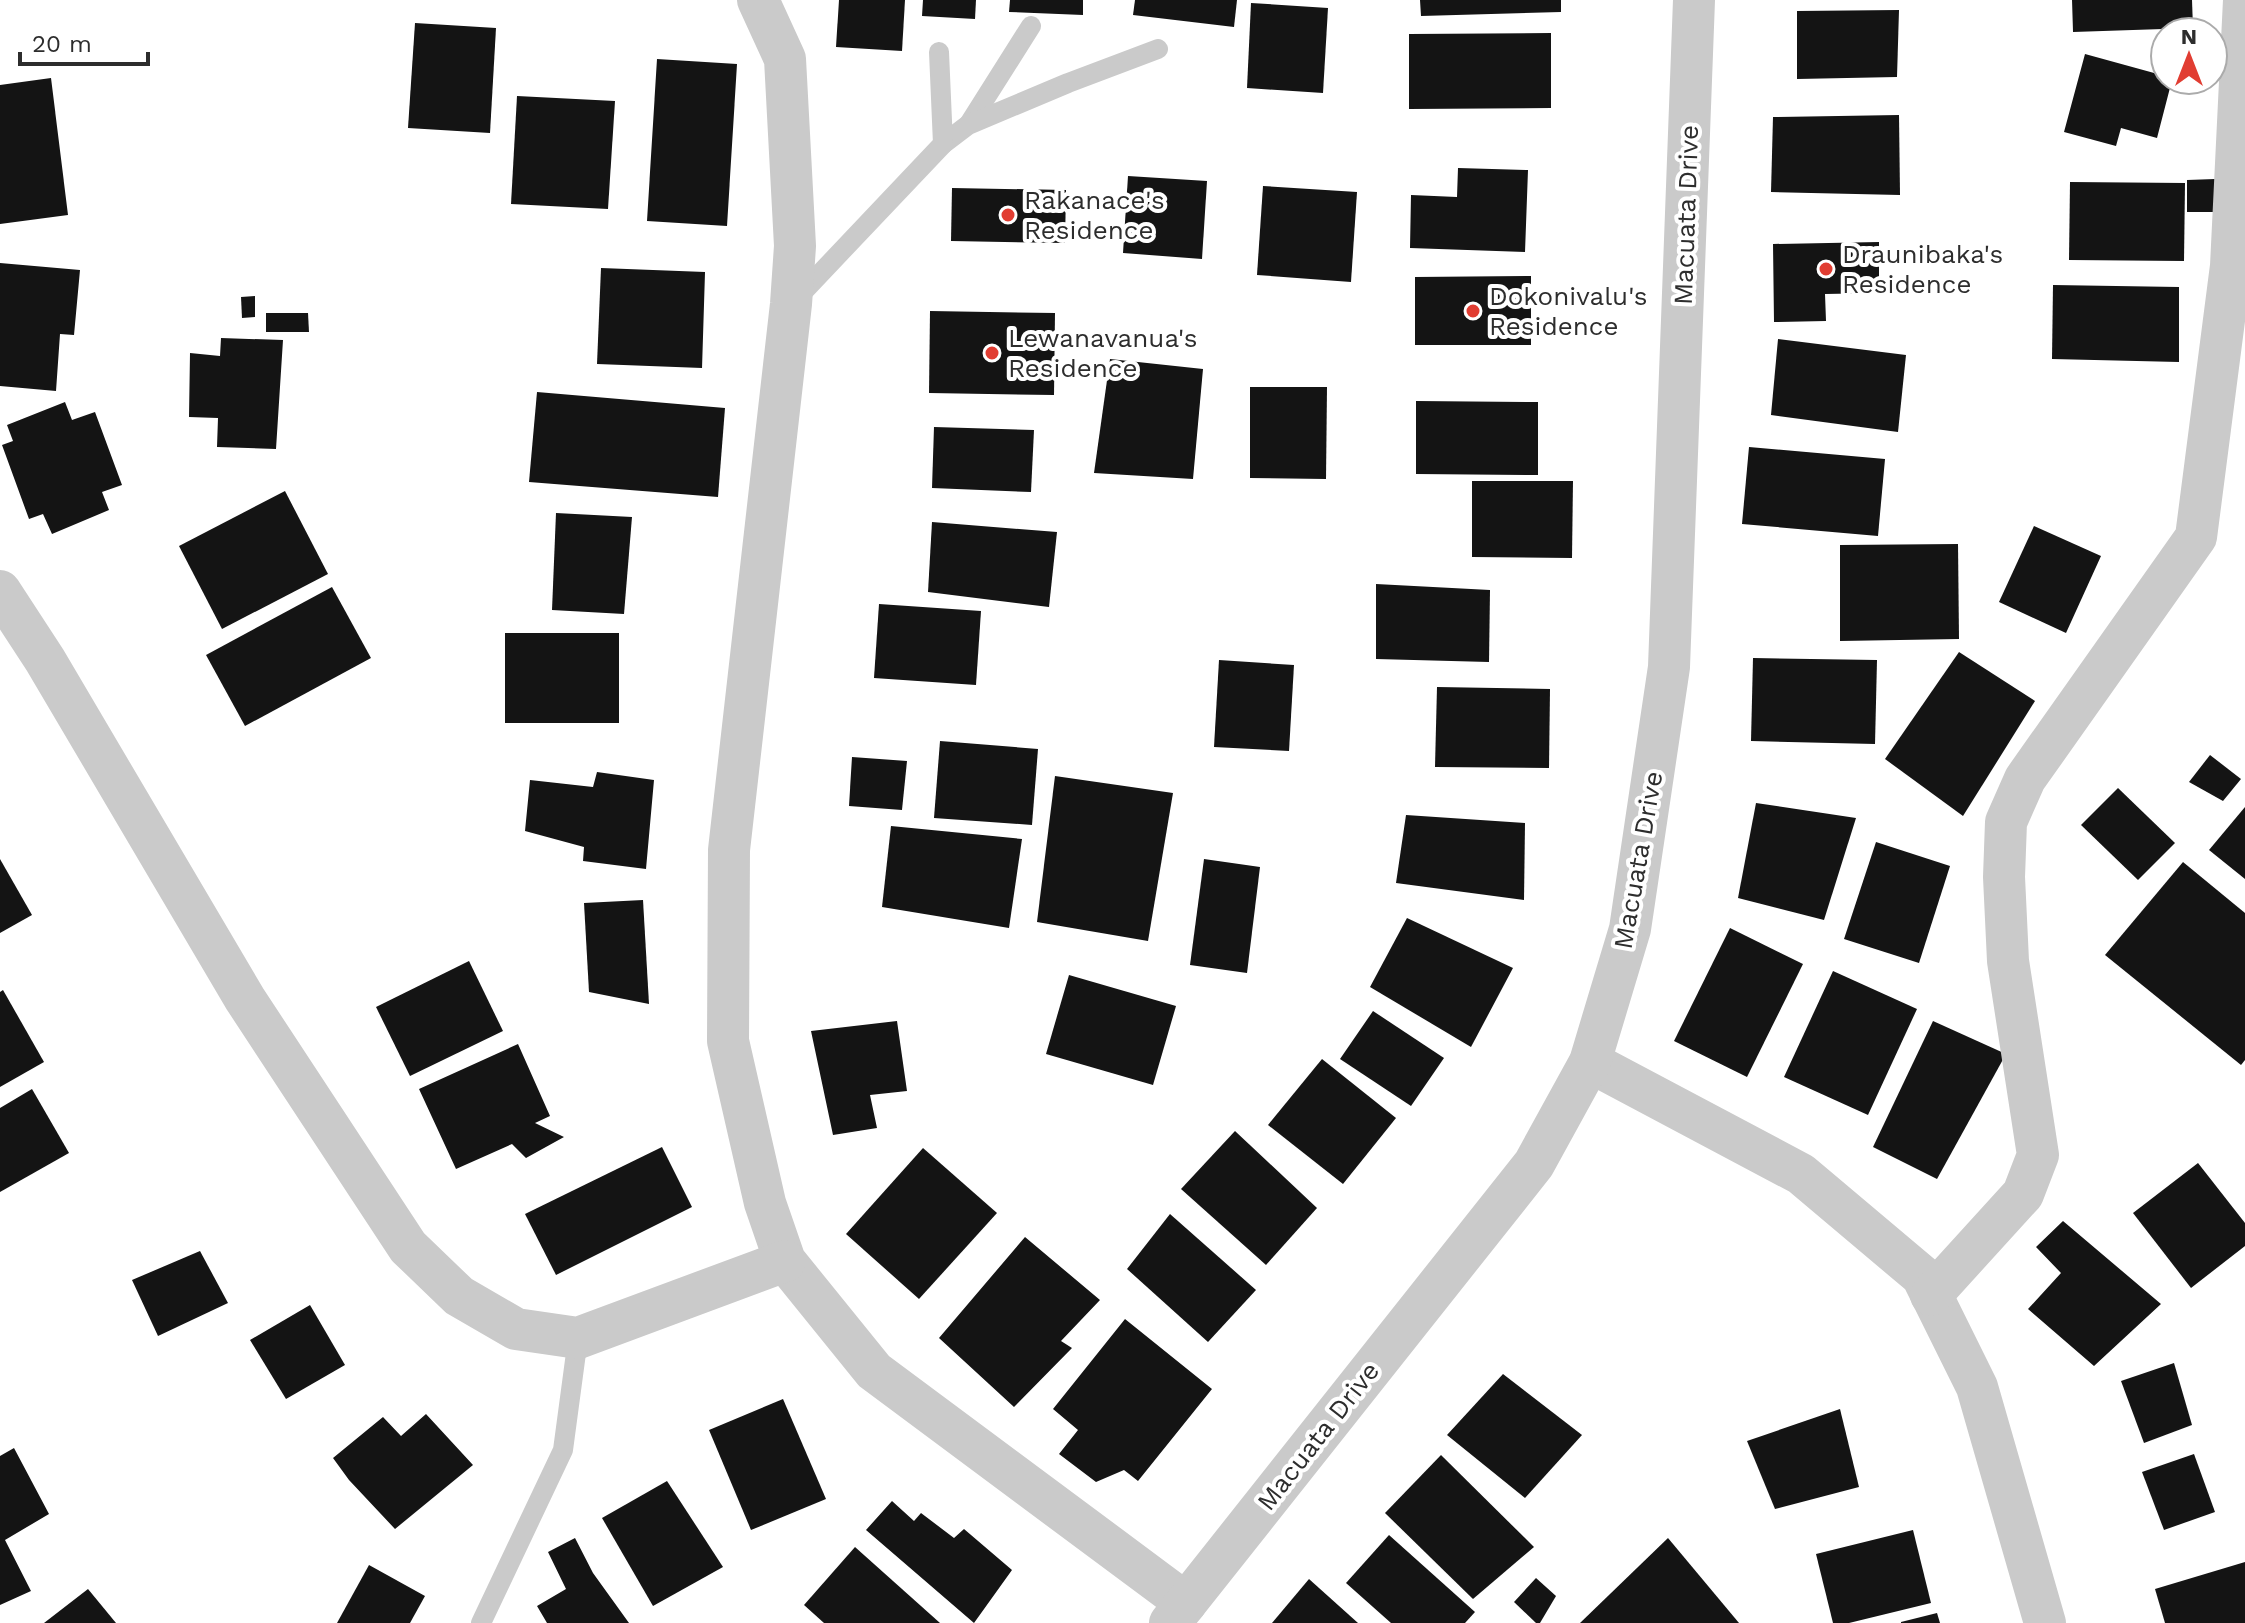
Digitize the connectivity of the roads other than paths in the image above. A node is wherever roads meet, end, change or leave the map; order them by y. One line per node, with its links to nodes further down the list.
1 (758, 0): 9 (street)
2 (1694, 0): 11 (street, Macuata Drive)
3 (2244, 0): 13 (street)
4 (1031, 26): 7 (lane)
5 (1158, 49): 7 (lane)
6 (939, 52): 8 (lane)
7 (968, 125): 8 (lane)
8 (943, 144): 9 (lane)
9 (791, 304): 12 (street)
10 (0, 591): 14 (street)
11 (1590, 1062): 13 (street); 15 (street, Macuata Drive)
12 (785, 1261): 14 (street); 15 (street)
13 (1931, 1295): 17 (street)
14 (578, 1338): 16 (lane)
15 (1178, 1613)
16 (481, 1623)
17 (2045, 1623)

